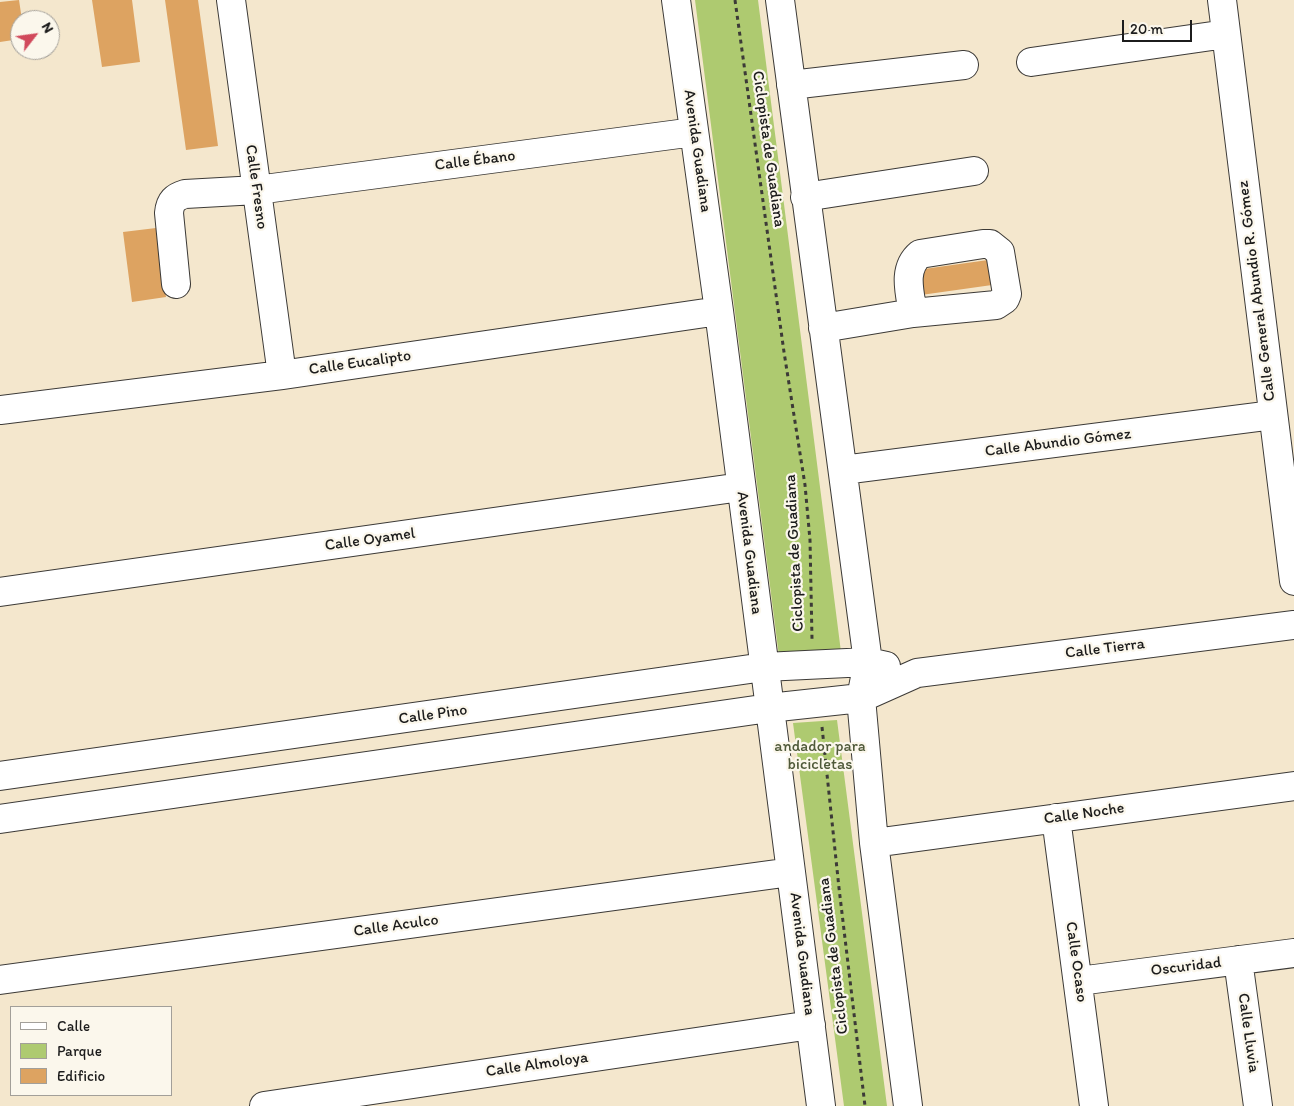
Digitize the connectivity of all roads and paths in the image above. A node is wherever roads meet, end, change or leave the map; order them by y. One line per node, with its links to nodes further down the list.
1 (231, 0): 12 (street, Calle Fresno)
2 (676, 0): 10 (street, Avenida Guadiana)
3 (736, 0): 27 (path, Ciclopista de Guadiana)
4 (780, 0): 9 (street)
5 (1222, 0): 6 (street, Calle General Abundio R. Gómez)
6 (1226, 34): 7 (street); 20 (street, Calle General Abundio R. Gómez)
7 (1031, 62)
8 (964, 65): 9 (street)
9 (791, 85): 13 (street)
10 (694, 132): 12 (street, Calle Ébano); 15 (street, Avenida Guadiana)
11 (974, 171): 13 (street)
12 (257, 190): 14 (street, Calle Ébano); 18 (street, Calle Fresno)
13 (805, 197): 17 (street)
14 (176, 284)
15 (719, 311): 18 (street, Calle Eucalipto); 22 (street, Avenida Guadiana)
16 (912, 313): 17 (street)
17 (823, 328): 21 (street)
18 (282, 375): 19 (street, Calle Eucalipto)
19 (0, 410)
20 (1272, 415): 21 (street, Calle Abundio Gómez); 23 (street, Calle General Abundio R. Gómez)
21 (843, 470): 26 (street)
22 (741, 487): 24 (street, Calle Oyamel); 28 (street, Avenida Guadiana)
23 (1294, 581)
24 (0, 592)
25 (1294, 625): 29 (street, Calle Tierra)
26 (868, 662): 27 (street, Calle Pino); 29 (street, Calle Tierra); 30 (street)
27 (815, 665): 28 (street, Calle Pino)
28 (764, 667): 32 (street, Avenida Guadiana); 33 (street, Calle Pino)
29 (917, 673): 30 (street, Calle Tierra)
30 (862, 698): 31 (street); 37 (street)
31 (819, 702): 32 (street); 46 (path, Ciclopista de Guadiana)
32 (769, 708): 36 (street); 38 (street, Avenida Guadiana)
33 (0, 776)
34 (1294, 786): 35 (street, Calle Noche)
35 (1056, 818): 37 (street, Calle Noche); 42 (street, Calle Ocaso)
36 (0, 819)
37 (874, 843): 47 (street)
38 (791, 872): 41 (street, Calle Aculco); 43 (street, Avenida Guadiana)
39 (1294, 953): 40 (street, Oscuridad)
40 (1238, 960): 42 (street, Oscuridad); 49 (street, Calle Lluvia)
41 (0, 980)
42 (1079, 981): 48 (street, Calle Ocaso)
43 (810, 1025): 44 (street, Calle Almoloya); 45 (street, Avenida Guadiana)
44 (264, 1106)
45 (821, 1106)
46 (865, 1106)
47 (908, 1106)
48 (1094, 1106)
49 (1258, 1106)

